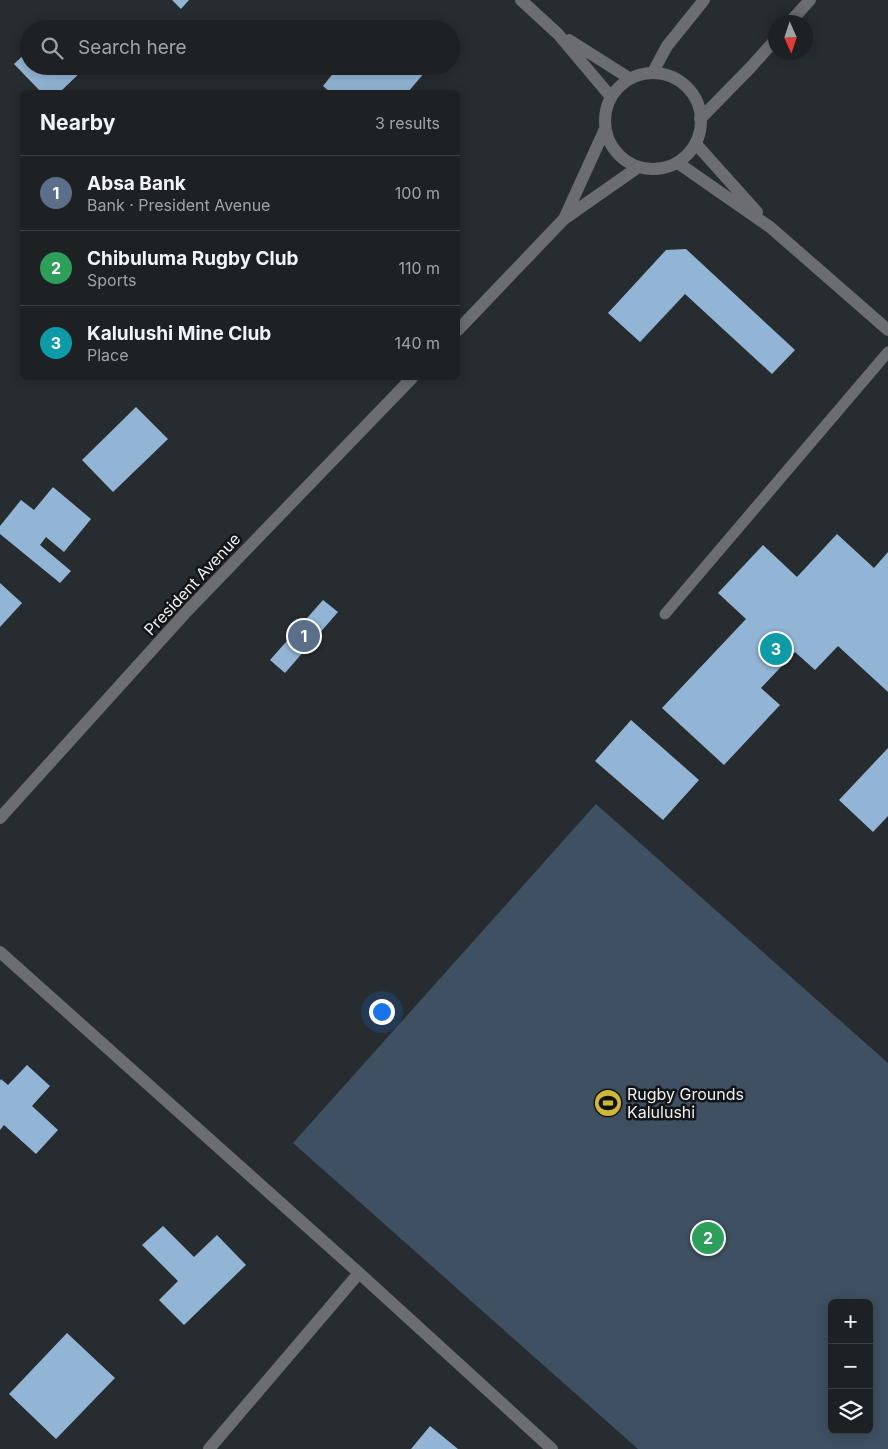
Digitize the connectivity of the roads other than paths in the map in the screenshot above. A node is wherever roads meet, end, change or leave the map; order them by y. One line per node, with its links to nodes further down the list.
1 (522, 0): 5 (street)
2 (704, 0): 7 (street)
3 (810, 0): 4 (street)
4 (796, 15)
5 (558, 34): 8 (street); 9 (street)
6 (768, 48): 10 (street)
7 (653, 72): 8 (street); 10 (street)
8 (630, 78): 9 (street)
9 (611, 97): 11 (street)
10 (700, 119): 12 (street)
11 (605, 129): 14 (street); 15 (street)
12 (696, 144): 13 (street); 16 (street)
13 (678, 163): 14 (street); 16 (street)
14 (637, 168): 15 (street)
15 (564, 219): 17 (street)
16 (770, 227): 18 (street)
17 (460, 328)
18 (888, 330)
19 (888, 352): 21 (lane)
20 (410, 380): 22 (street, President Avenue)
21 (664, 614)
22 (0, 818)
23 (0, 952): 24 (street)
24 (359, 1272): 25 (street); 26 (street)
25 (209, 1449)
26 (552, 1449)

